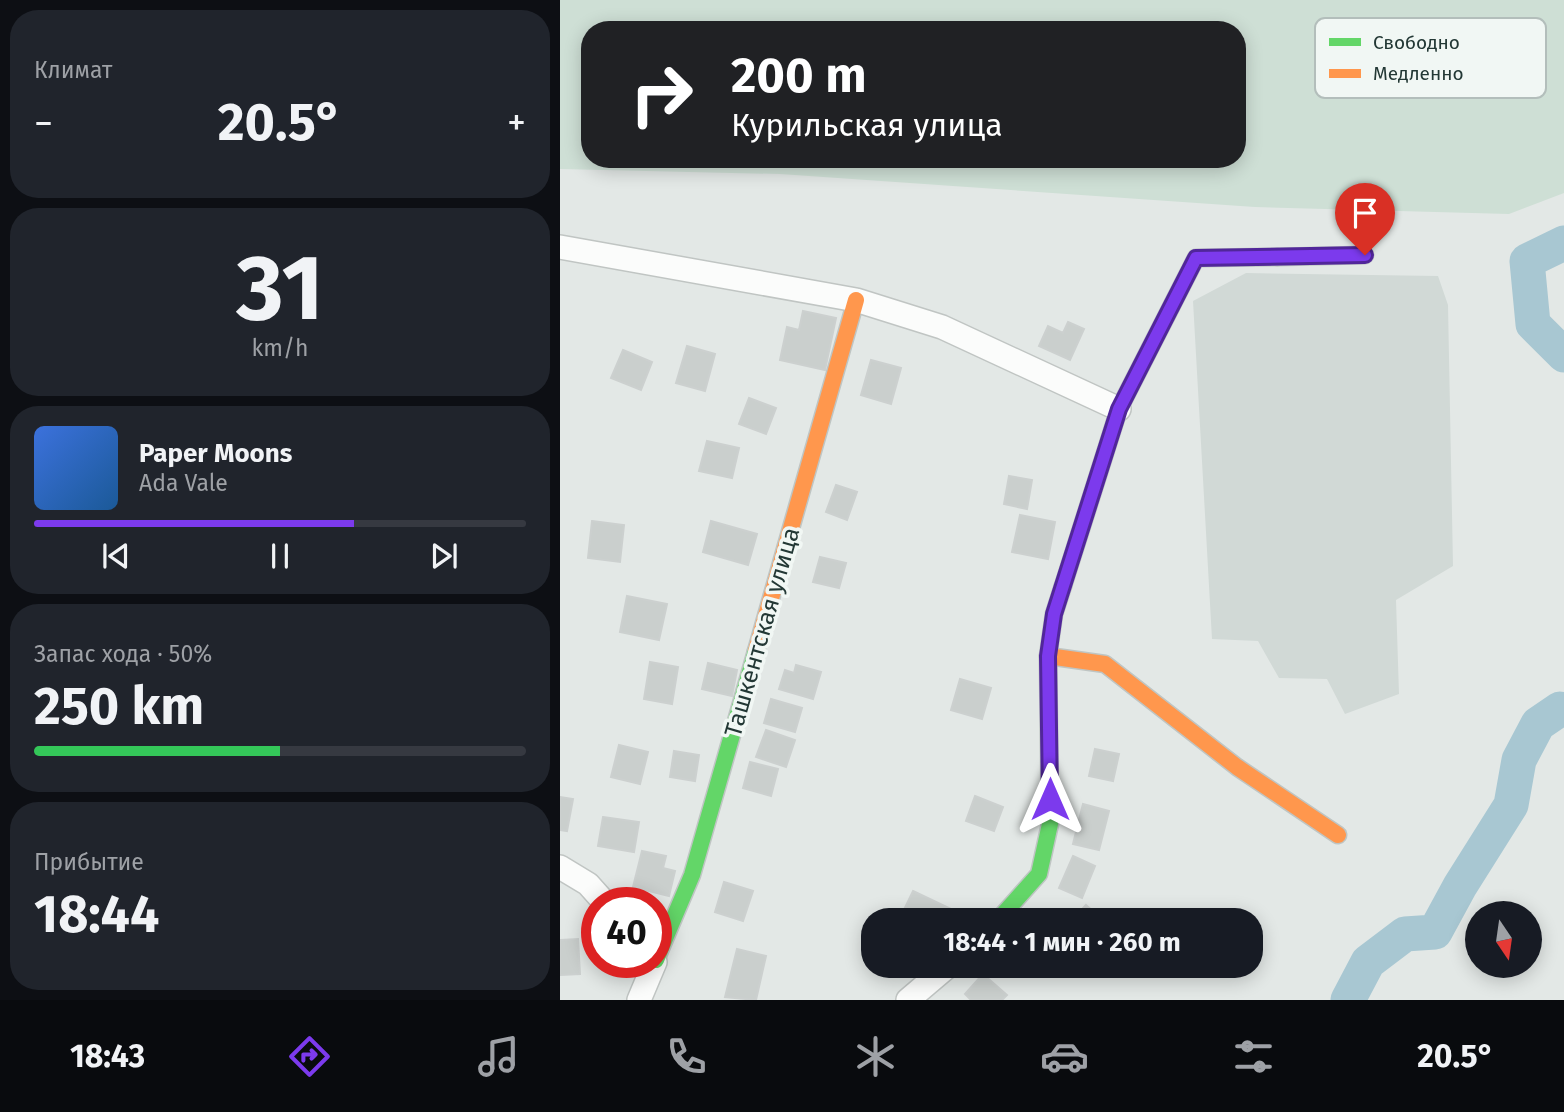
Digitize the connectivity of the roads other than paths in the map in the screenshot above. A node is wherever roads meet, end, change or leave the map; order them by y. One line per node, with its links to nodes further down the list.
1 (560, 247): 3 (street)
2 (1365, 255): 4 (street)
3 (856, 300): 4 (street); 10 (street, Ташкентская улица)
4 (1119, 409): 5 (street)
5 (1048, 656): 6 (street); 9 (street)
6 (1338, 835)
7 (560, 867): 8 (street)
8 (591, 887)
9 (1009, 908)
10 (672, 923)
11 (649, 978): 13 (street, Ташкентская улица)
12 (934, 978): 14 (street)
13 (639, 1000)
14 (908, 1000)

